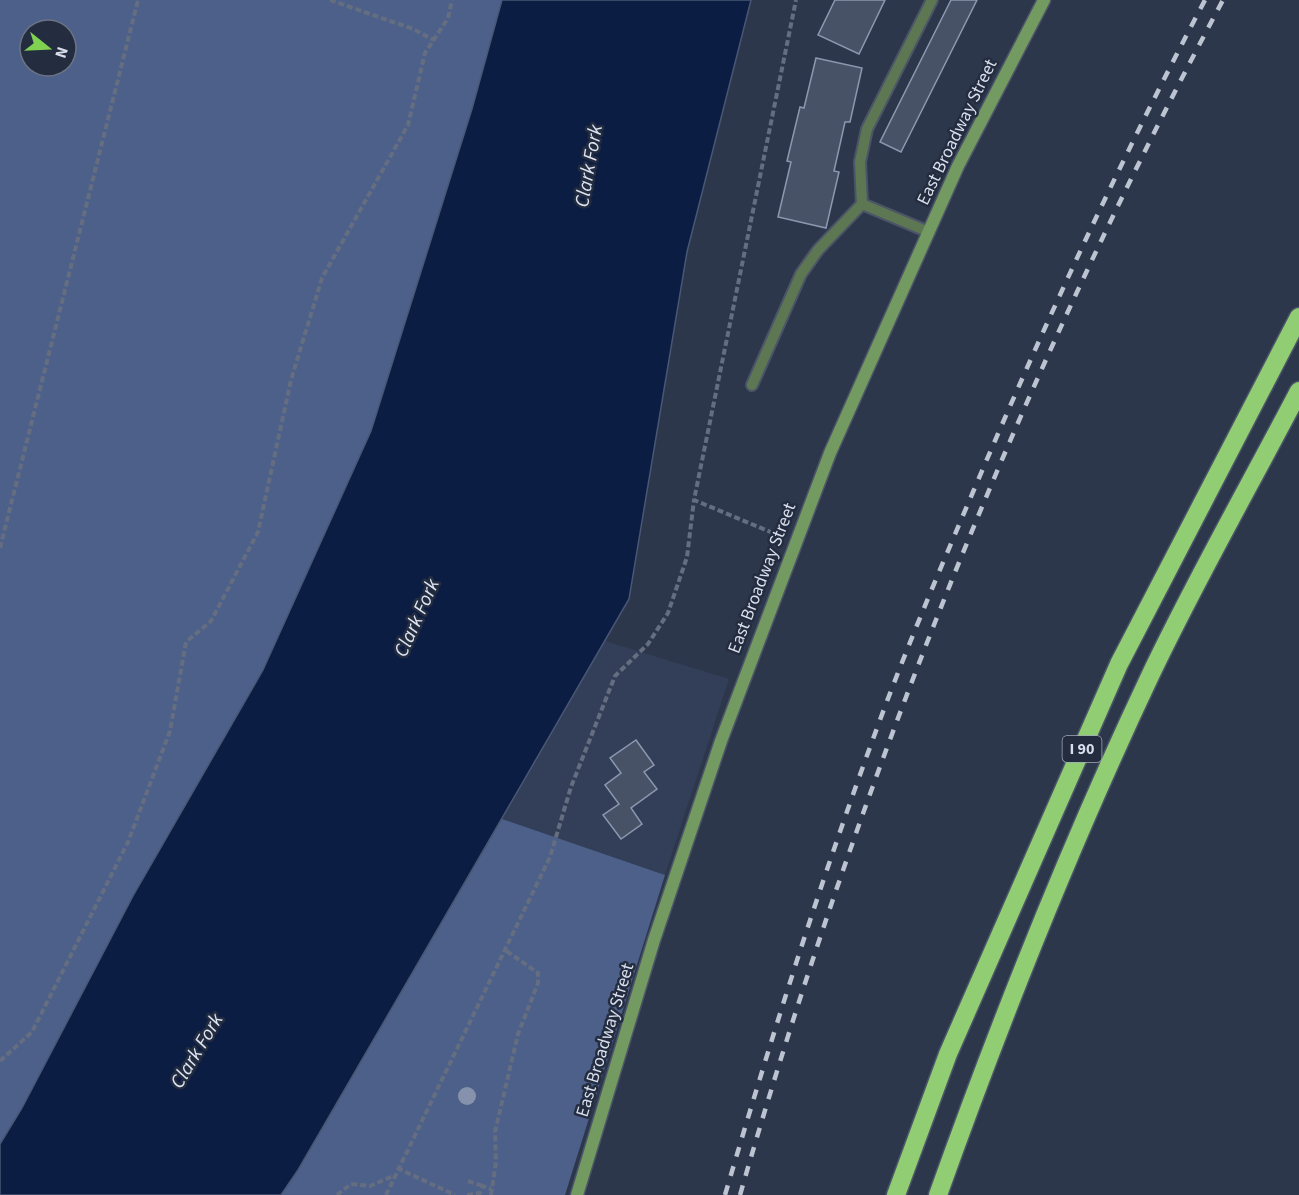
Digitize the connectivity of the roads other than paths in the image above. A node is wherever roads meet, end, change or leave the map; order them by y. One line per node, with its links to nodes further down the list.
1 (933, 0): 3 (lane)
2 (1044, 0): 4 (main road, East Broadway Street)
3 (862, 204): 4 (lane); 6 (lane)
4 (928, 232): 8 (main road, East Broadway Street)
5 (1299, 317): 9 (highway, I 90)
6 (752, 385)
7 (1299, 390): 10 (highway, I 90)
8 (577, 1195)
9 (896, 1195)
10 (938, 1195)

